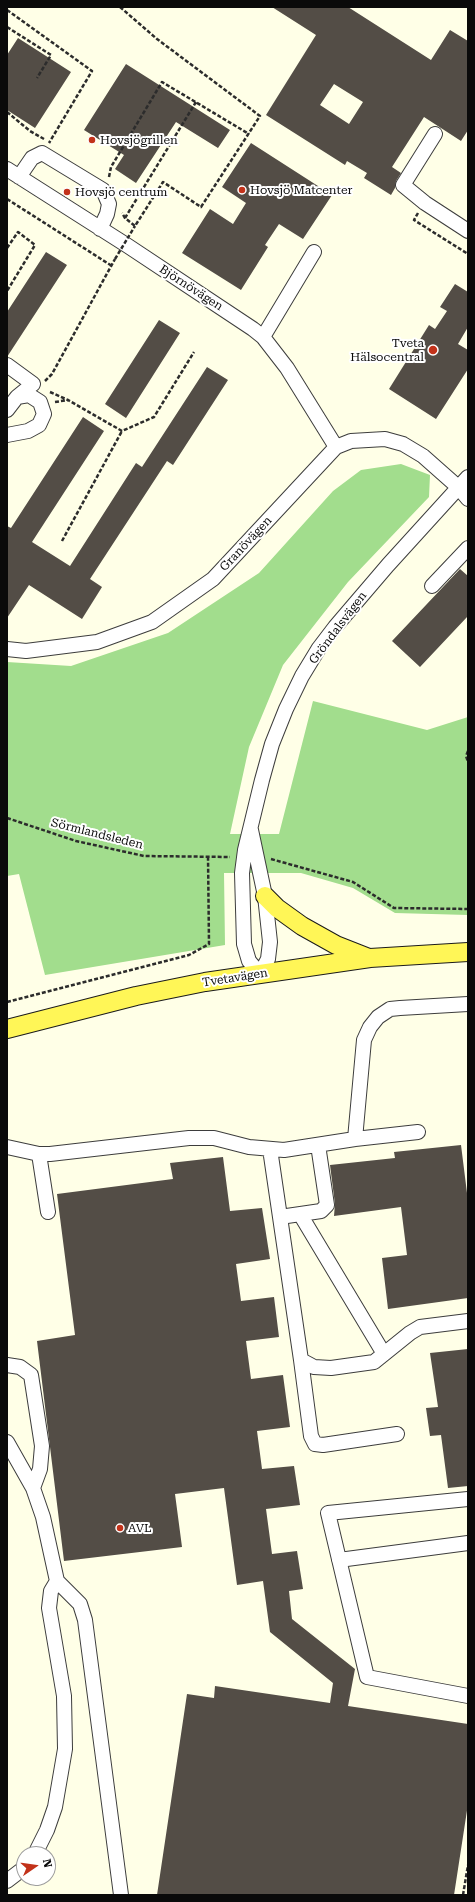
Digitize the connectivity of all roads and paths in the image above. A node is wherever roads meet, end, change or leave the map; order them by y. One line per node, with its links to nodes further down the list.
1 (120, 7): 6 (path)
2 (7, 10): 8 (path)
3 (7, 27): 4 (path)
4 (37, 78)
5 (196, 102): 6 (path); 10 (path); 14 (path)
6 (249, 134): 15 (path)
7 (434, 134): 12 (street)
8 (42, 153): 9 (street); 16 (street)
9 (13, 173): 16 (street, Björnövägen)
10 (107, 182)
11 (7, 199): 21 (path)
12 (425, 203): 17 (street); 20 (path)
13 (120, 210): 14 (path)
14 (125, 218): 15 (path)
15 (135, 226): 21 (path, bridge)
16 (100, 229): 23 (street, Björnövägen)
17 (468, 231)
18 (7, 248): 22 (path)
19 (314, 252): 23 (street)
20 (468, 254)
21 (112, 266): 26 (path)
22 (7, 291)
23 (263, 337): 31 (street, Björnövägen)
24 (194, 352): 29 (path)
25 (7, 365): 26 (street)
26 (36, 386): 27 (street); 29 (path)
27 (17, 397): 28 (street); 30 (street)
28 (7, 410)
29 (122, 431): 34 (path)
30 (7, 435)
31 (336, 447): 32 (street, Granövägen); 37 (street, Granövägen)
32 (463, 482): 33 (street, Granövägen); 41 (street, Gröndalsvägen)
33 (468, 499)
34 (62, 541)
35 (468, 548): 36 (street)
36 (432, 586)
37 (7, 649)
38 (468, 751): 39 (path)
39 (468, 762)
40 (7, 818): 42 (path, Sörmlandsleden)
41 (251, 830): 45 (street, Gröndalsvägen); 49 (street, Gröndalsvägen)
42 (208, 856): 43 (path, Sörmlandsleden); 50 (path)
43 (232, 858)
44 (267, 858): 46 (path)
45 (265, 896): 48 (main road); 49 (street, Gröndalsvägen)
46 (468, 909)
47 (468, 952): 48 (main road, Tvetavägen)
48 (370, 958): 49 (main road, Tvetavägen)
49 (260, 974): 52 (main road, Tvetavägen)
50 (7, 1002)
51 (468, 1004): 54 (street)
52 (7, 1029)
53 (418, 1132): 54 (street)
54 (355, 1139): 55 (street)
55 (318, 1145): 57 (street); 60 (street)
56 (7, 1147): 58 (street)
57 (270, 1149): 58 (street); 61 (street)
58 (39, 1154): 59 (street)
59 (48, 1212)
60 (300, 1214): 61 (street); 63 (street)
61 (280, 1217): 64 (street)
62 (468, 1321): 63 (street)
63 (384, 1354): 64 (street)
64 (301, 1360): 66 (street)
65 (7, 1365): 68 (street)
66 (397, 1434)
67 (7, 1442): 68 (street)
68 (33, 1488): 72 (street)
69 (468, 1499): 71 (street)
70 (468, 1543): 71 (street)
71 (339, 1560): 73 (street)
72 (57, 1581): 74 (street); 78 (street)
73 (468, 1696)
74 (39, 1846)
75 (468, 1865): 79 (path)
76 (16, 1874): 77 (street)
77 (7, 1881)
78 (121, 1895)
79 (463, 1895)

